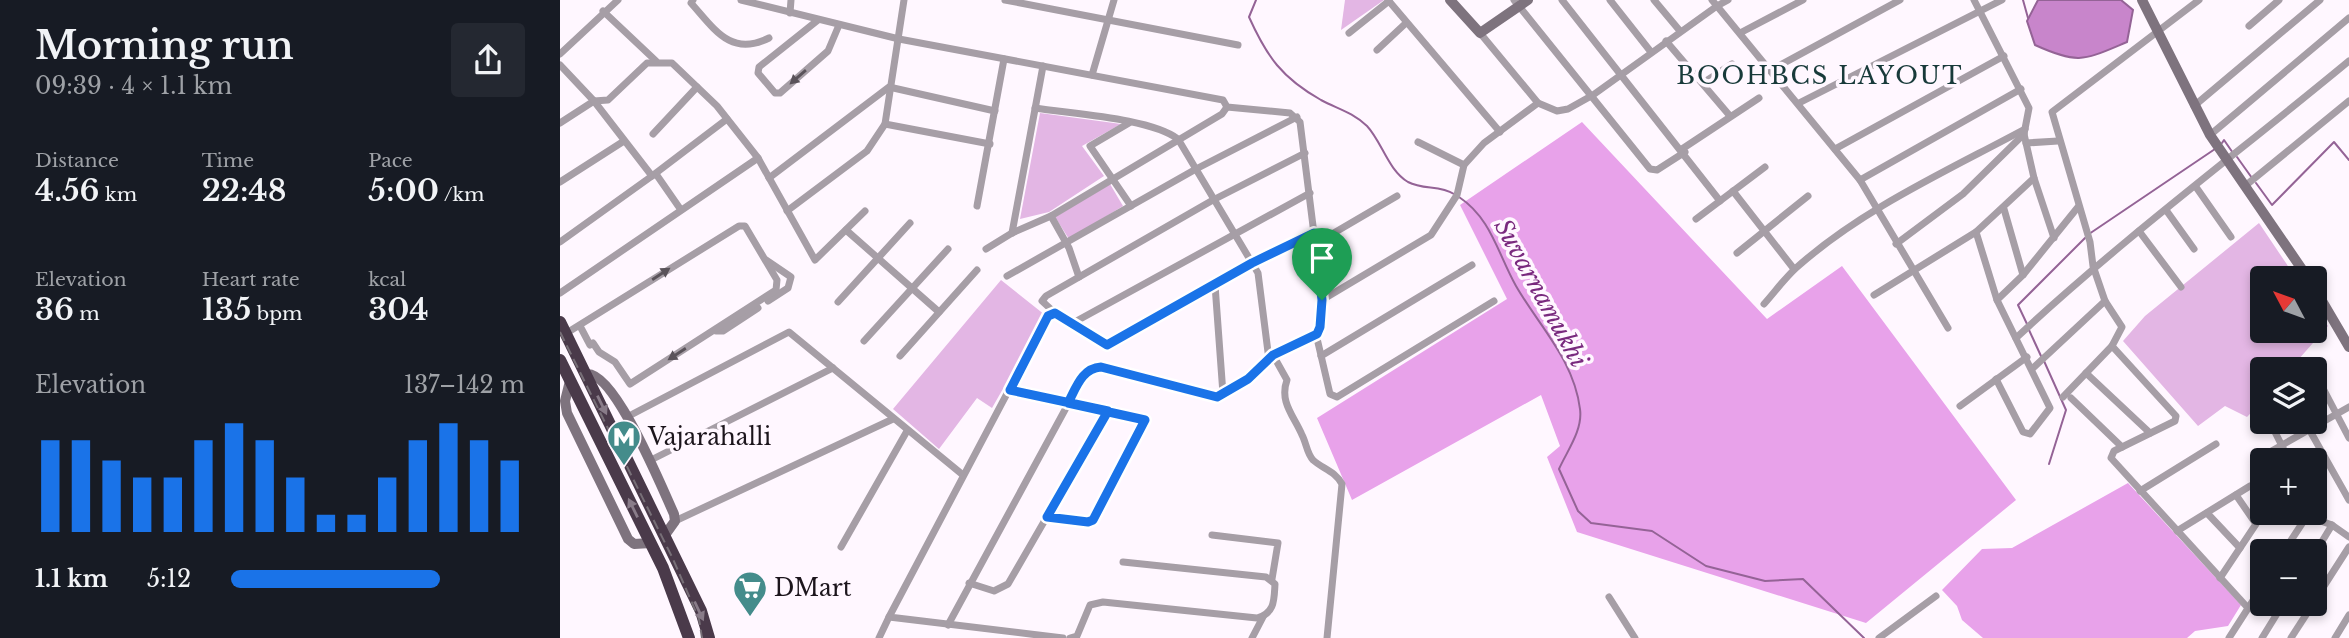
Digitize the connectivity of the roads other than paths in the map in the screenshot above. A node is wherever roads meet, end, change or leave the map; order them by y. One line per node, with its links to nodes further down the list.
1 (618, 0): 24 (street)
2 (693, 0): 38 (street)
3 (741, 0): 25 (street)
4 (792, 0): 25 (street)
5 (904, 0): 39 (street)
6 (1005, 0): 29 (street)
7 (1114, 0): 29 (street)
8 (1389, 0): 30 (street); 34 (street)
9 (1450, 0): 35 (street)
10 (1562, 0): 53 (street)
11 (1610, 0): 43 (street)
12 (1654, 0): 33 (street)
13 (1728, 0): 23 (street)
14 (1803, 0): 36 (street)
15 (1900, 0): 52 (street)
16 (1974, 0): 26 (street)
17 (2001, 0): 26 (street)
18 (2142, 0): 37 (street)
19 (2199, 0): 37 (street)
20 (2279, 0): 32 (street)
21 (2320, 0): 65 (street)
22 (1520, 2): 35 (street); 59 (street)
23 (1714, 3): 33 (street); 36 (street)
24 (603, 11): 44 (street); 47 (street)
25 (790, 12): 28 (street)
26 (1980, 12): 45 (street); 64 (street)
27 (2349, 18): 81 (street)
28 (818, 20): 31 (street); 31 (street, one-way to 28)
29 (1108, 21): 41 (street); 54 (street)
30 (1406, 23): 42 (street); 75 (street)
31 (839, 25): 39 (street)
32 (2249, 26)
33 (1679, 31): 40 (street)
34 (1349, 33)
35 (1480, 33): 63 (street)
36 (1740, 33): 52 (street)
37 (2157, 34): 65 (street); 80 (street)
38 (769, 38)
39 (899, 39): 46 (street); 57 (street)
40 (1666, 41): 43 (street); 55 (street)
41 (1238, 45)
42 (1377, 50)
43 (1651, 52): 53 (street)
44 (560, 54)
45 (2004, 56): 58 (street); 84 (street)
46 (1004, 59): 51 (street); 68 (street)
47 (656, 61): 56 (street); 61 (street)
48 (2349, 61): 88 (street)
49 (1732, 64): 55 (street)
50 (560, 65): 61 (street)
51 (1043, 66): 54 (street); 67 (street)
52 (1772, 70): 64 (street)
53 (1621, 73): 59 (street); 85 (street)
54 (1092, 75): 66 (street)
55 (1703, 83): 69 (street)
56 (696, 87): 71 (street); 76 (street)
57 (888, 87): 68 (street); 74 (street); 93 (street)
58 (2021, 89): 77 (street); 96 (street)
59 (1593, 95): 63 (street); 85 (street)
60 (1759, 98): 69 (street)
61 (594, 101): 73 (street); 79 (street)
62 (2349, 101): 98 (street)
63 (1538, 103): 75 (street)
64 (1799, 103): 84 (street)
65 (2194, 106): 81 (street)
66 (1227, 107): 70 (street); 78 (street)
67 (1035, 108): 72 (street); 122 (street)
68 (995, 111): 83 (street)
69 (1730, 116): 85 (street)
70 (1297, 117): 86 (street); 91 (street)
71 (727, 119): 87 (street); 92 (street)
72 (1129, 122): 78 (street); 94 (street)
73 (560, 123)
74 (885, 124): 83 (street); 112 (street)
75 (1500, 132): 89 (street)
76 (653, 134)
77 (2025, 135): 80 (street); 95 (street); 110 (street); 130 (street)
78 (1178, 139): 91 (street); 94 (street)
79 (624, 141): 92 (street); 97 (street)
80 (2058, 141): 114 (street)
81 (2214, 141): 88 (street)
82 (1418, 142): 89 (street)
83 (990, 144): 106 (street)
84 (1835, 149): 96 (street)
85 (1683, 150): 105 (street)
86 (1305, 153): 101 (street); 104 (street)
87 (758, 158): 93 (street); 109 (street)
88 (2227, 162): 98 (street); 99 (street)
89 (1464, 165): 152 (street)
90 (1765, 167): 100 (street)
91 (1196, 169): 104 (street); 107 (street)
92 (654, 175): 109 (street); 127 (street)
93 (769, 178): 112 (street)
94 (1112, 178): 107 (street); 115 (street)
95 (2034, 178): 108 (street); 126 (street)
96 (1860, 180): 110 (street)
97 (560, 182)
98 (2245, 186): 140 (street)
99 (2196, 187): 111 (street); 125 (street)
100 (1733, 191): 105 (street); 119 (street)
101 (1310, 193): 123 (street); 124 (street)
102 (1397, 195): 129 (street)
103 (1808, 195): 119 (street)
104 (1213, 200): 123 (street); 146 (street)
105 (1720, 201): 116 (street)
106 (977, 206)
107 (1131, 206): 128 (street)
108 (2004, 209): 121 (street); 144 (street)
109 (681, 210): 150 (street)
110 (1876, 210): 130 (street); 141 (street)
111 (2166, 210): 120 (street); 133 (street)
112 (788, 211): 118 (street)
113 (865, 211): 118 (street)
114 (2079, 211): 126 (street); 139 (street)
115 (1051, 216): 122 (street); 128 (street)
116 (1696, 219)
117 (910, 223): 135 (street)
118 (846, 230): 135 (street)
119 (1764, 231): 134 (street); 141 (street)
120 (2139, 231): 139 (street); 148 (street)
121 (1976, 232): 143 (street); 153 (street)
122 (1012, 233): 132 (street)
123 (1233, 233): 137 (street); 163 (street)
124 (1314, 233): 129 (street); 137 (street)
125 (2231, 237)
126 (2054, 238): 144 (street)
127 (560, 242)
128 (1066, 242): 145 (street); 146 (street)
129 (1315, 244): 152 (street)
130 (1896, 244): 143 (street)
131 (948, 248): 149 (street)
132 (986, 249)
133 (2194, 249)
134 (1737, 253)
135 (878, 258): 149 (street); 157 (street)
136 (765, 259): 154 (street); 164 (street, one-way to 136); 167 (street)
137 (1252, 263): 147 (street); 177 (street)
138 (1472, 265): 175 (street)
139 (2093, 266): 156 (street); 169 (street)
140 (2300, 266)
141 (1794, 269): 158 (street)
142 (977, 270): 161 (street)
143 (1916, 271): 151 (street); 166 (street)
144 (2023, 275): 153 (street)
145 (1007, 276)
146 (1079, 277): 162 (street)
147 (1215, 285): 163 (street); 186 (street)
148 (2181, 287)
149 (912, 288): 161 (street); 170 (street)
150 (560, 293)
151 (1874, 295)
152 (1322, 300): 168 (street)
153 (1997, 300): 169 (street)
154 (768, 301)
155 (1494, 301): 175 (street)
156 (2105, 301): 172 (street); 181 (street)
157 (838, 302)
158 (1764, 304)
159 (758, 308): 167 (street)
160 (2328, 311): 173 (street)
161 (939, 312): 174 (street)
162 (1055, 313): 163 (street); 185 (street)
163 (1072, 324)
164 (580, 326): 165 (street); 171 (street)
165 (563, 328): 179 (highway)
166 (1948, 328)
167 (714, 331): 171 (street, one-way to 171)
168 (1317, 334): 175 (street); 177 (street)
169 (2016, 338): 176 (street)
170 (864, 341)
171 (590, 345): 179 (street)
172 (2112, 346): 182 (street); 197 (street)
173 (2349, 347)
174 (900, 356)
175 (1321, 356)
176 (2026, 357): 181 (street); 183 (street)
177 (1271, 358): 186 (street); 248 (street)
178 (560, 360): 184 (highway)
179 (584, 368): 193 (street); 221 (highway, one-way to 221)
180 (833, 368): 193 (street); 195 (street); 207 (street)
181 (2032, 369): 183 (street)
182 (2086, 373): 197 (street); 204 (street)
183 (1996, 379): 189 (street)
184 (570, 381): 223 (highway, one-way to 184); 223 (street)
185 (1010, 390): 188 (street); 208 (street)
186 (1223, 394): 188 (street)
187 (2327, 395): 192 (street)
188 (1068, 403): 191 (street); 231 (street)
189 (1960, 406)
190 (2349, 407): 192 (street)
191 (1108, 411): 214 (street); 214 (street)
192 (2337, 413): 194 (street); 201 (street)
193 (627, 417): 207 (street)
194 (2327, 417)
195 (893, 419): 196 (street); 215 (street)
196 (907, 431): 208 (street); 224 (street)
197 (2150, 433): 204 (street)
198 (2277, 434): 203 (street)
199 (2296, 434): 203 (street)
200 (2312, 434): 212 (street)
201 (2349, 438)
202 (2216, 444): 210 (street)
203 (2282, 444): 205 (street); 206 (street)
204 (2122, 447): 210 (street)
205 (2276, 448)
206 (2284, 448)
207 (649, 461): 215 (street)
208 (963, 475): 239 (street)
209 (2250, 486): 211 (street)
210 (2140, 491): 218 (street)
211 (2236, 495): 213 (street); 226 (street)
212 (2349, 500)
213 (2207, 513): 218 (street); 226 (street)
214 (1047, 517): 231 (street)
215 (675, 521): 221 (street)
216 (2327, 523): 217 (street)
217 (2332, 525): 220 (street); 222 (street)
218 (2177, 531): 228 (street)
219 (1212, 535): 229 (street)
220 (2349, 537)
221 (666, 538): 223 (highway); 243 (highway, one-way to 243)
222 (2324, 539)
223 (652, 545): 242 (highway)
224 (841, 547)
225 (2349, 547): 230 (street)
226 (2240, 548): 228 (street)
227 (1123, 562): 229 (street)
228 (2220, 578): 235 (street)
229 (1272, 579): 240 (street)
230 (2327, 582)
231 (969, 583): 241 (street)
232 (1936, 596): 250 (street)
233 (1609, 597): 249 (street)
234 (2250, 605): 235 (street)
235 (2248, 608): 251 (street)
236 (2349, 615): 254 (street)
237 (2276, 616): 252 (street)
238 (2305, 616): 253 (street)
239 (889, 617): 241 (street); 244 (street)
240 (1263, 617): 246 (street); 247 (street)
241 (948, 625): 245 (street)
242 (689, 638)
243 (709, 638)
244 (879, 638)
245 (1063, 638)
246 (1070, 638)
247 (1252, 638)
248 (1327, 638)
249 (1635, 638)
250 (1879, 638)
251 (2229, 638)
252 (2262, 638)
253 (2291, 638)
254 (2335, 638)

